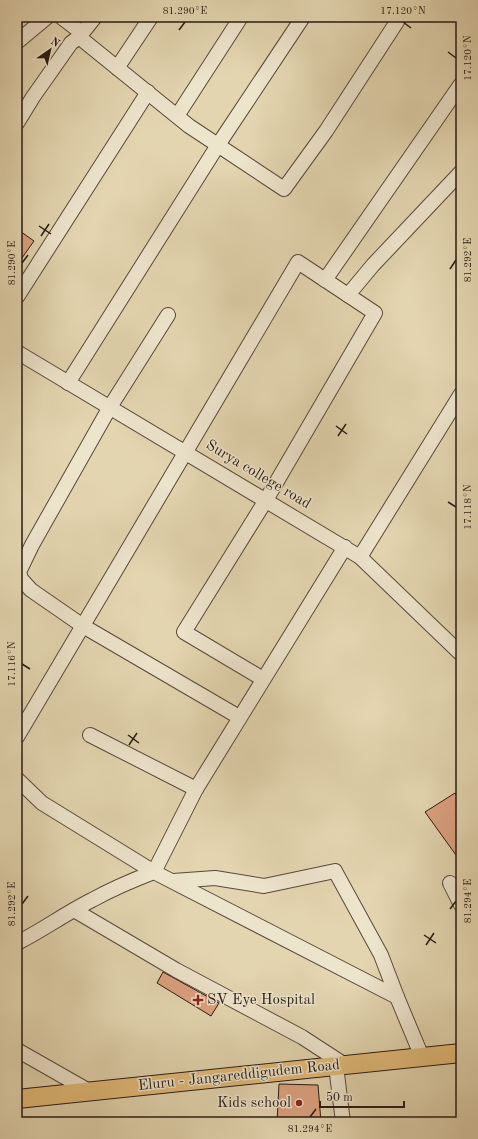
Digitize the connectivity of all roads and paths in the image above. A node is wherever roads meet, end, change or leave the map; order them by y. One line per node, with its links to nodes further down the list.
1 (47, 17): 9 (street)
2 (61, 17): 8 (street)
3 (95, 17): 8 (street)
4 (151, 17): 10 (street)
5 (241, 17): 13 (street)
6 (303, 17): 15 (street)
7 (400, 17): 15 (street)
8 (80, 35): 10 (street); 14 (street)
9 (17, 42)
10 (117, 68): 12 (street)
11 (461, 84): 17 (street)
12 (148, 92): 13 (street); 19 (street)
13 (177, 116): 15 (street)
14 (17, 124)
15 (218, 145): 22 (street)
16 (461, 172): 18 (street)
17 (325, 280): 18 (street); 25 (street)
18 (348, 295): 26 (street)
19 (17, 297)
20 (168, 315): 24 (street)
21 (17, 352): 22 (street, Surya college road)
22 (68, 382): 24 (street, Surya college road)
23 (461, 394): 28 (street)
24 (110, 407): 25 (street, Surya college road); 29 (street)
25 (186, 452): 26 (street, Surya college road); 29 (street)
26 (266, 500): 27 (street, Surya college road); 31 (street)
27 (345, 547): 28 (street, Surya college road); 31 (street)
28 (360, 557): 30 (street, Surya college road)
29 (83, 626): 32 (street); 34 (street)
30 (461, 654)
31 (263, 679): 32 (street)
32 (239, 717): 36 (street)
33 (90, 735): 36 (street)
34 (17, 737)
35 (17, 779): 37 (street)
36 (196, 789): 37 (street)
37 (154, 872): 38 (street); 41 (street)
38 (172, 882): 43 (street); 43 (street)
39 (450, 883): 40 (street)
40 (461, 905)
41 (74, 910): 42 (street); 47 (street)
42 (17, 943)
43 (397, 997): 46 (street)
44 (17, 1050): 48 (street)
45 (461, 1053): 46 (main road, Eluru - Jangareddigudem Road)
46 (422, 1057): 47 (main road, Eluru - Jangareddigudem Road)
47 (341, 1065): 48 (main road, Eluru - Jangareddigudem Road); 50 (street)
48 (89, 1091): 49 (main road, Eluru - Jangareddigudem Road)
49 (17, 1098)
50 (343, 1122)

